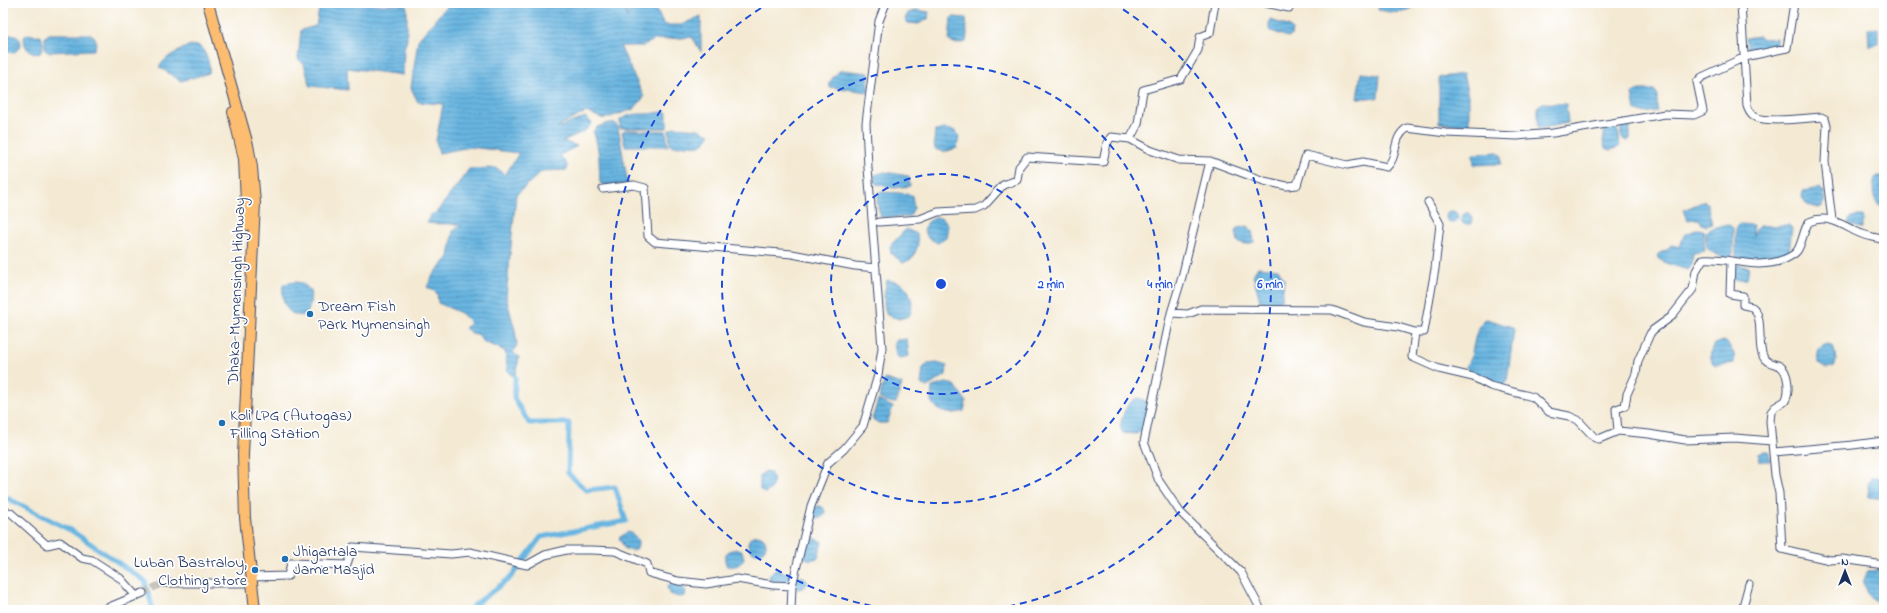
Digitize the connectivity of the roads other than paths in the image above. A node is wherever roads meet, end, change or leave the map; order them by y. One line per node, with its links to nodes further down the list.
1 (201, 3): 27 (highway, Dhaka-Mymensingh Highway)
2 (208, 3): 27 (highway, Dhaka-Mymensingh Highway)
3 (886, 3): 18 (street)
4 (1215, 3): 10 (street)
5 (1265, 3): 6 (street)
6 (1291, 3)
7 (1741, 3): 9 (street)
8 (1794, 3): 9 (street)
9 (1745, 57): 11 (street); 14 (street)
10 (1130, 139): 11 (street); 15 (street)
11 (1210, 161): 19 (street)
12 (603, 189): 18 (street)
13 (1428, 202): 20 (street)
14 (1832, 220): 16 (street); 17 (street)
15 (879, 222)
16 (1884, 240)
17 (1731, 261): 21 (street); 22 (street)
18 (876, 268): 30 (street)
19 (1171, 313): 20 (street); 35 (street)
20 (1415, 332): 21 (street)
21 (1618, 431): 22 (street)
22 (1772, 441): 24 (street)
23 (1884, 441): 24 (street)
24 (1774, 452): 26 (street)
25 (3, 510): 31 (street)
26 (1884, 565)
27 (248, 580): 28 (street); 30 (street); 32 (highway, Dhaka-Mymensingh Highway); 33 (highway, Dhaka-Mymensingh Highway)
28 (163, 584)
29 (1750, 584): 36 (street)
30 (792, 586): 34 (street)
31 (108, 610)
32 (248, 610)
33 (255, 610)
34 (791, 610)
35 (1261, 610)
36 (1742, 610)

